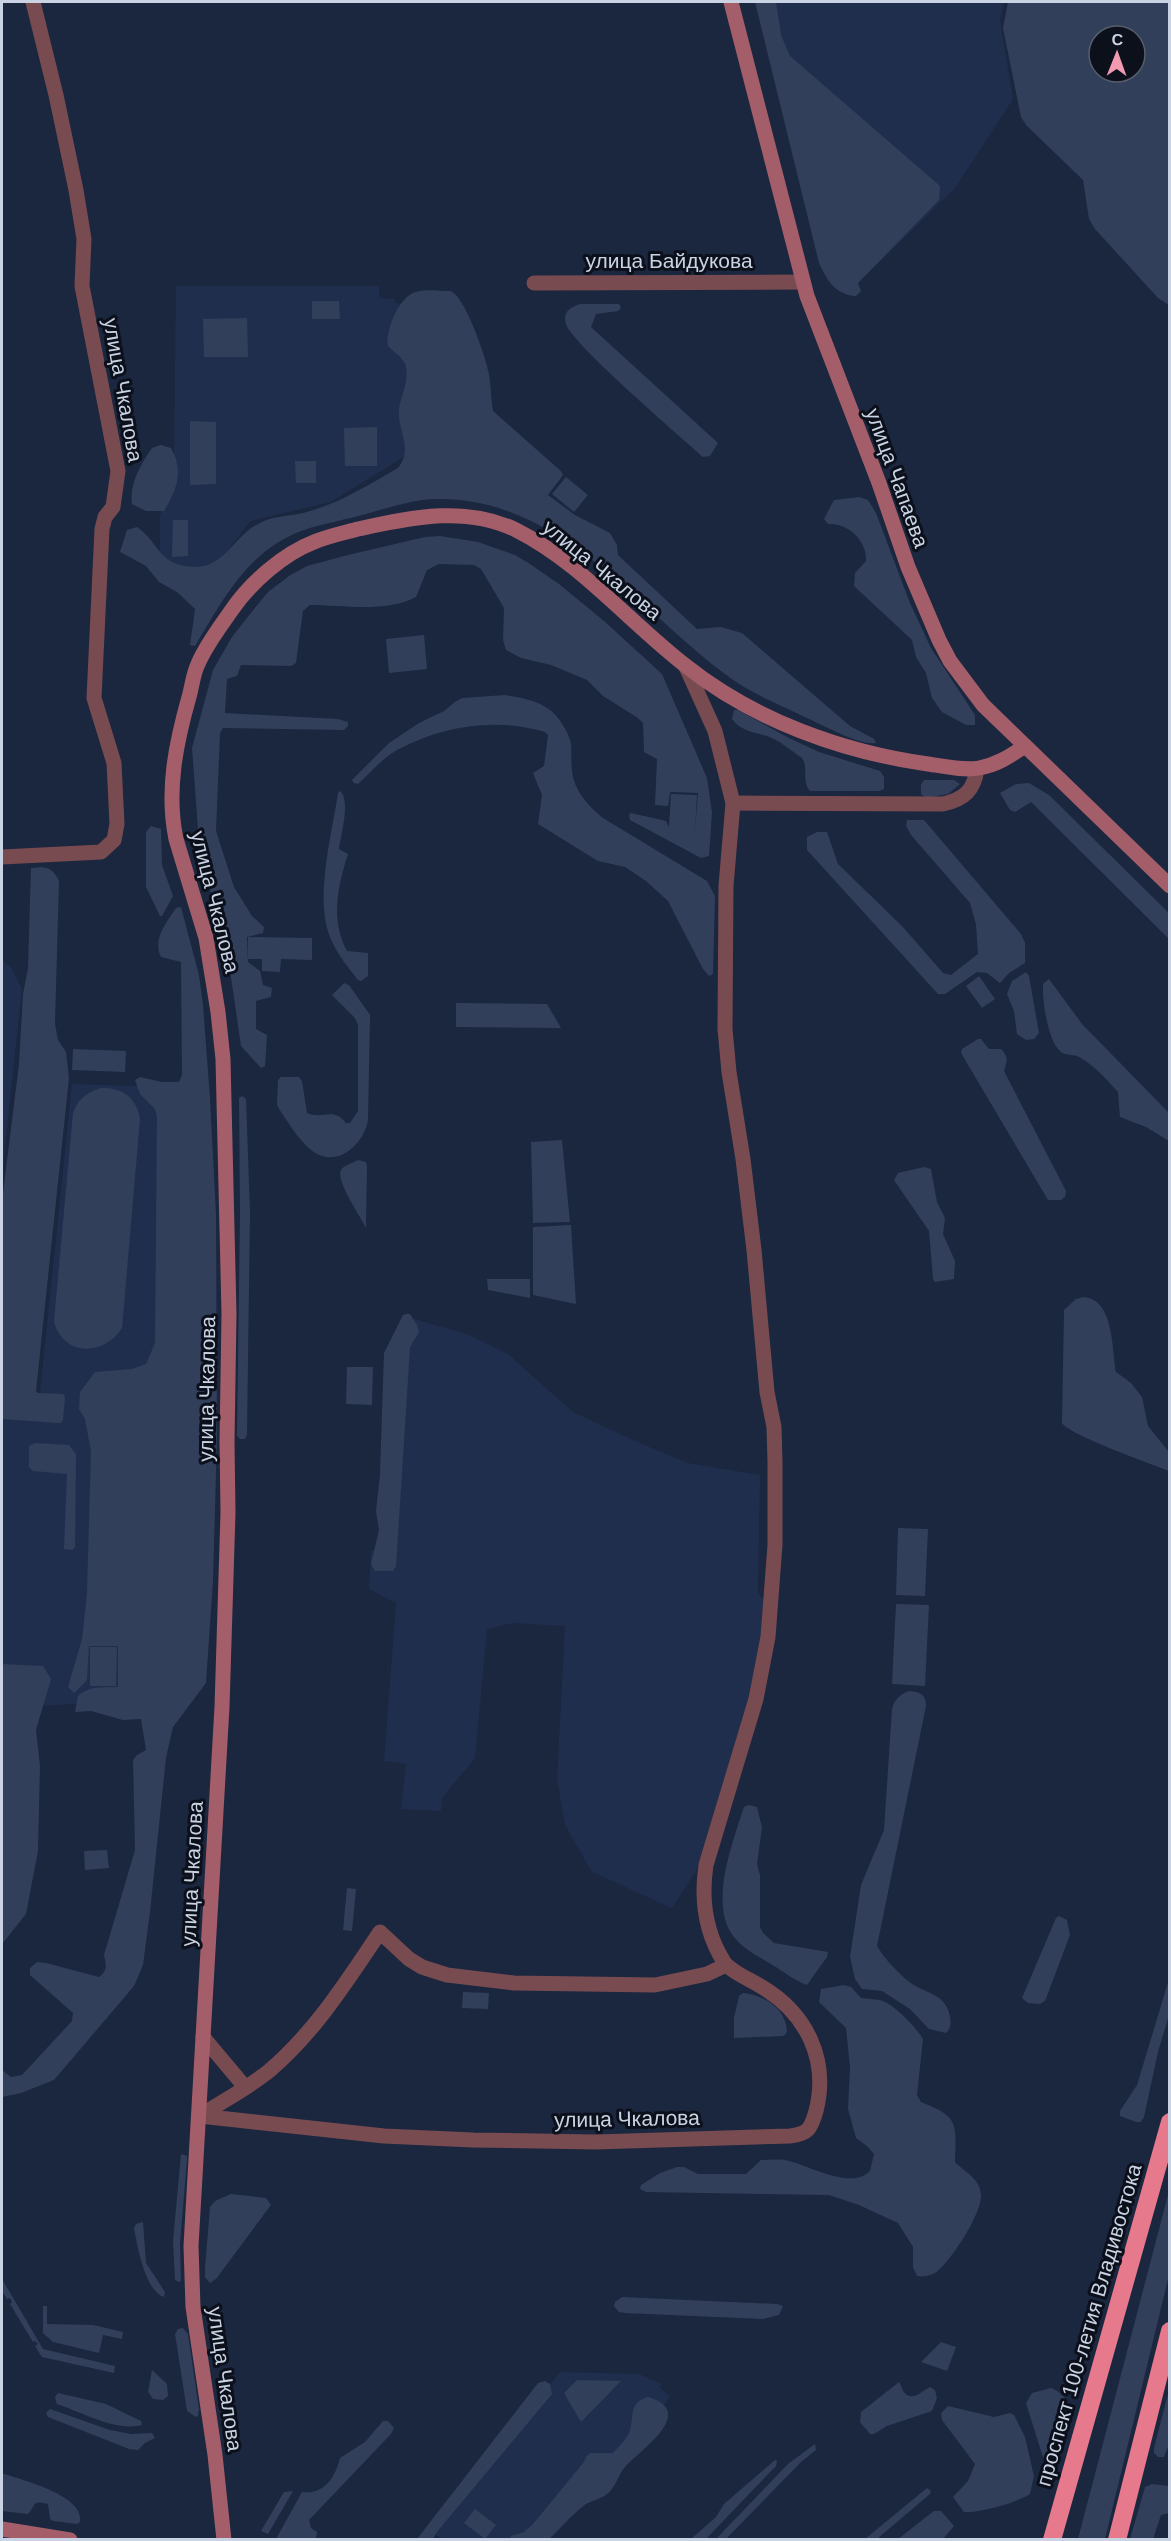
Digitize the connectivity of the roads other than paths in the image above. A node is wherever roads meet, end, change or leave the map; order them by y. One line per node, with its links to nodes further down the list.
1 (33, 2): 9 (street, улица Чкалова)
2 (731, 2): 3 (main road, улица Чапаева)
3 (803, 282): 4 (street, улица Байдукова); 6 (main road, улица Чапаева)
4 (534, 283)
5 (686, 667): 7 (main road, улица Чкалова); 8 (street); 12 (main road, улица Чкалова)
6 (1025, 746): 7 (main road, улица Чкалова); 10 (main road, улица Чапаева)
7 (978, 769): 8 (street)
8 (733, 803): 11 (street)
9 (2, 857)
10 (1170, 886)
11 (726, 1965): 13 (street); 14 (street, улица Чкалова)
12 (203, 2037): 13 (street); 14 (main road, улица Чкалова)
13 (245, 2087): 14 (street)
14 (200, 2116): 19 (main road, улица Чкалова)
15 (1170, 2122): 20 (highway, проспект 100-летия Владивостока)
16 (1170, 2331): 21 (highway)
17 (2, 2529): 18 (main road)
18 (70, 2540)
19 (224, 2540)
20 (1052, 2540)
21 (1118, 2540)

